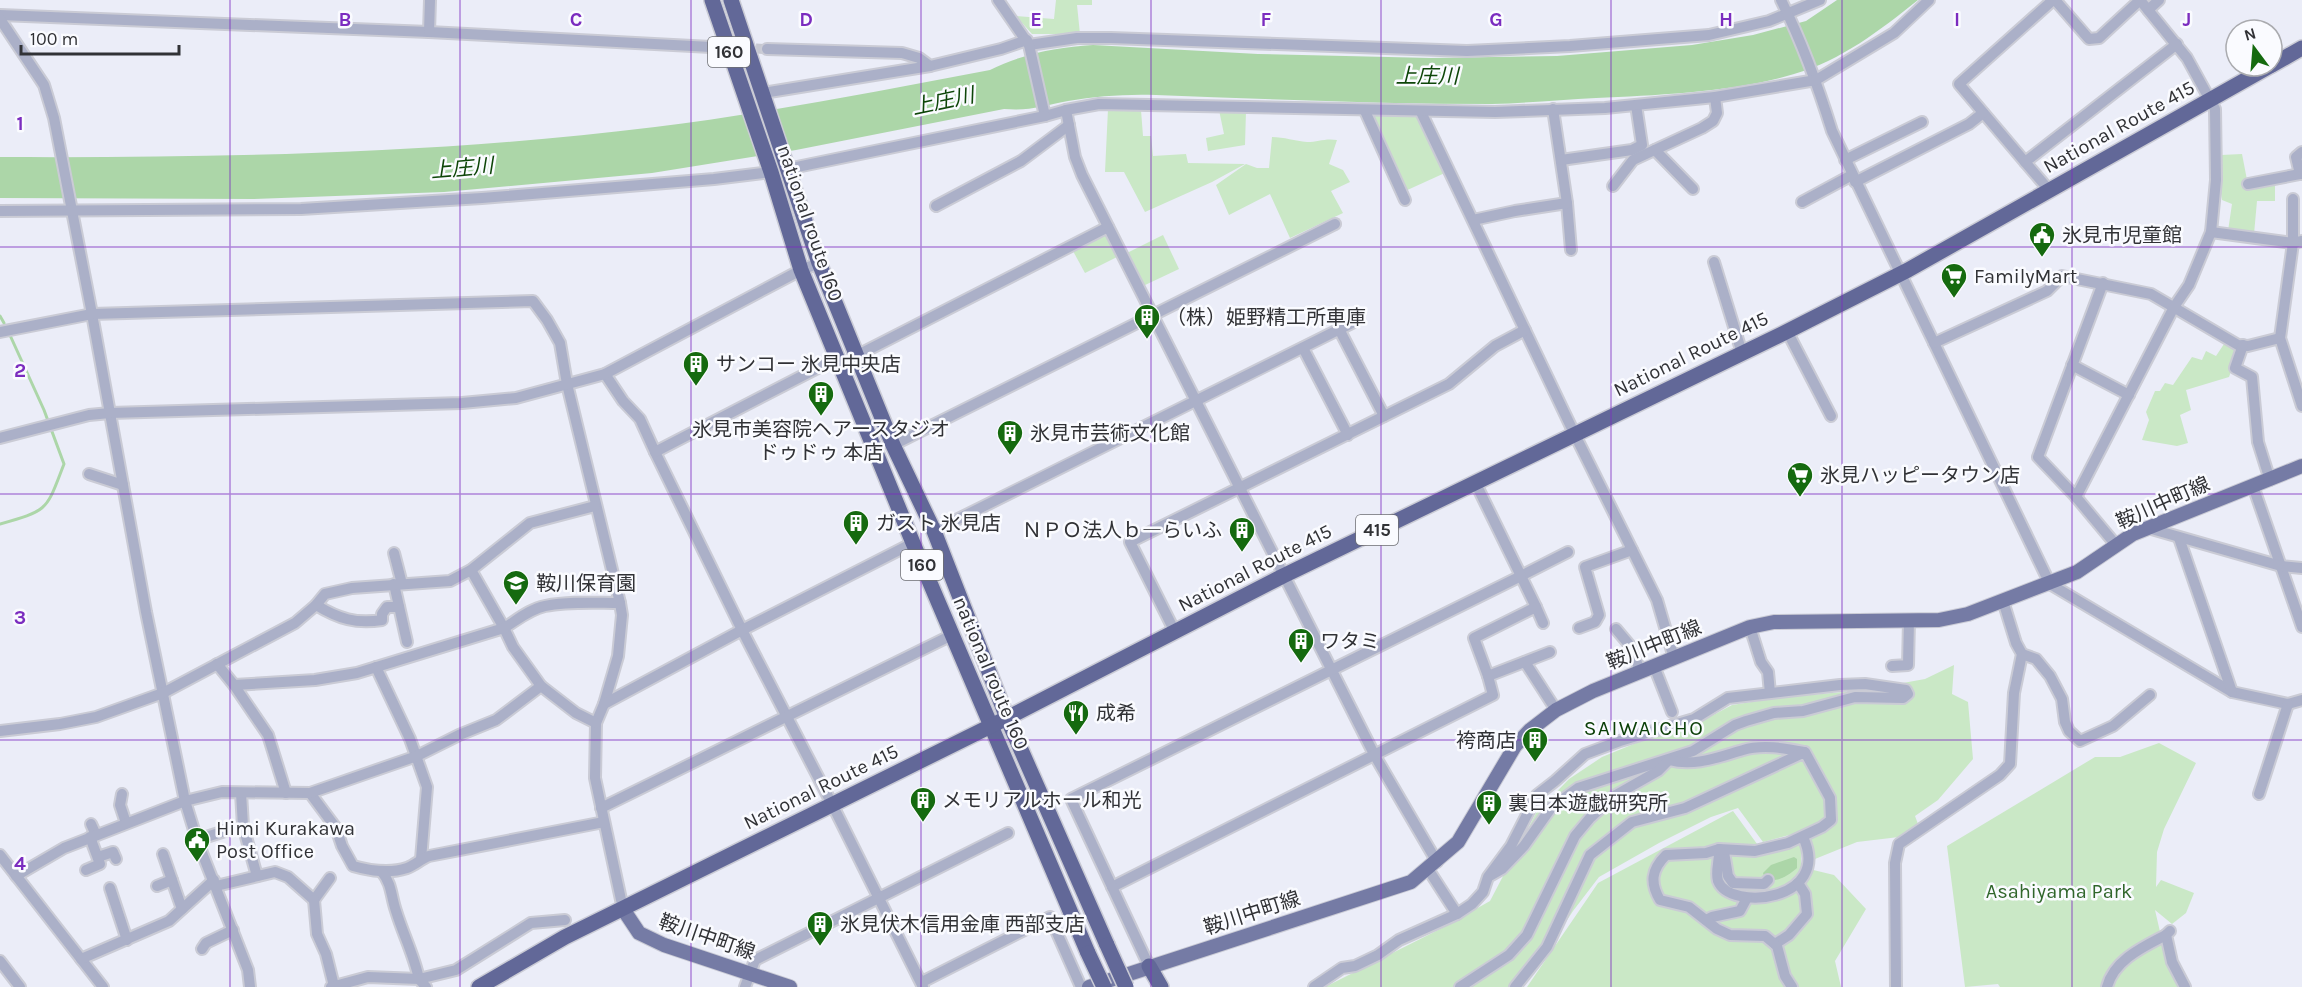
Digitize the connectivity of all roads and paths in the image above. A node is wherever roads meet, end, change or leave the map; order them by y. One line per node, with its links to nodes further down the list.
1 (430, 0): 14 (street)
2 (712, 0): 42 (highway, national route 160 / 160)
3 (731, 0): 24 (highway, 160)
4 (998, 0): 15 (street)
5 (1781, 0): 12 (street)
6 (1820, 0): 12 (street)
7 (1929, 0): 22 (street)
8 (2054, 0): 9 (street); 32 (street)
9 (2140, 0): 11 (street)
10 (2159, 0): 11 (street)
11 (2148, 10): 16 (street)
12 (1790, 16): 15 (street); 22 (street)
13 (0, 17): 14 (street); 55 (street)
14 (429, 32): 17 (street)
15 (1028, 42): 21 (street); 33 (street)
16 (2177, 44): 26 (street); 40 (street)
17 (711, 47)
18 (2302, 48): 20 (highway, National Route 415 / 415)
19 (766, 49): 21 (street)
20 (2284, 58)
21 (930, 66): 24 (street)
22 (1815, 78): 25 (street); 39 (street)
23 (2248, 78): 26 (highway, National Route 415 / 415)
24 (764, 97): 41 (highway, national route 160 / 160)
25 (1715, 97): 27 (street); 36 (street)
26 (2211, 99): 48 (highway, National Route 415 / 415); 59 (street)
27 (1636, 105): 28 (street); 38 (street)
28 (1553, 109): 31 (street); 38 (street)
29 (1066, 110): 30 (street); 33 (street); 35 (street)
30 (1365, 111): 31 (street); 50 (street)
31 (1421, 112): 56 (street)
32 (1983, 113): 40 (street); 44 (street)
33 (1045, 114): 41 (street)
34 (1922, 122): 39 (street)
35 (1069, 124): 53 (street); 58 (street)
36 (1655, 150): 46 (street); 47 (street)
37 (2302, 152): 43 (street)
38 (1561, 160): 52 (street)
39 (1845, 160): 44 (street)
40 (2025, 162): 48 (street)
41 (787, 168): 63 (highway, national route 160 / 160)
42 (771, 172): 55 (street); 64 (highway, national route 160 / 160)
43 (2301, 174): 45 (street)
44 (1854, 179): 51 (street); 65 (street)
45 (2248, 184)
46 (1614, 186)
47 (1693, 189)
48 (2049, 190): 65 (highway, National Route 415 / 415)
49 (2293, 199): 60 (street)
50 (1405, 200)
51 (1802, 202)
52 (1567, 203): 56 (street); 61 (street)
53 (936, 206)
54 (0, 211): 55 (street)
55 (71, 212): 69 (street)
56 (1473, 220): 72 (street)
57 (1335, 224): 68 (street)
58 (1108, 227): 68 (street); 80 (street)
59 (2211, 232): 60 (street); 67 (street)
60 (2298, 242): 75 (street)
61 (1571, 250)
62 (1714, 262): 79 (street)
63 (819, 263): 64 (street); 80 (highway, national route 160 / 160)
64 (801, 270): 81 (highway, national route 160 / 160); 83 (street)
65 (1901, 272): 73 (highway, National Route 415 / 415); 76 (street)
66 (2103, 283): 67 (street); 76 (street); 82 (street)
67 (2174, 307): 77 (street); 85 (street)
68 (1152, 313): 86 (street); 94 (street)
69 (92, 314): 74 (street); 84 (street); 88 (street)
70 (1356, 321): 71 (street)
71 (1339, 329): 78 (street); 90 (street)
72 (1525, 330): 90 (street); 91 (street)
73 (1787, 331): 79 (highway, National Route 415 / 415); 89 (street)
74 (0, 332)
75 (2280, 338): 77 (street); 87 (street)
76 (1934, 343): 119 (street)
77 (2243, 345): 98 (street)
78 (1303, 348): 86 (street); 92 (street)
79 (1742, 352): 91 (highway, National Route 415 / 415)
80 (856, 356): 94 (highway, national route 160 / 160)
81 (837, 358): 95 (street); 108 (highway, national route 160 / 160)
82 (2072, 365): 85 (street); 103 (street)
83 (605, 374): 84 (street); 95 (street)
84 (567, 384): 88 (street); 104 (street)
85 (2129, 395): 103 (street)
86 (1196, 402): 102 (street); 106 (street)
87 (2302, 406)
88 (110, 413): 93 (street); 100 (street)
89 (1830, 416)
90 (1384, 417): 92 (street)
91 (1574, 433): 99 (highway, National Route 415 / 415); 110 (street)
92 (1348, 435): 102 (street)
93 (0, 438)
94 (893, 445): 106 (highway, national route 160 / 160)
95 (655, 452): 132 (street)
96 (2302, 466): 98 (main road, 鞍川中町線)
97 (89, 474): 100 (street)
98 (2271, 480): 101 (main road, 鞍川中町線)
99 (1475, 482): 116 (highway, National Route 415 / 415); 117 (street)
100 (123, 485): 150 (street)
101 (2253, 486): 105 (main road, 鞍川中町線); 113 (street)
102 (1239, 488): 116 (street); 133 (street)
103 (2076, 497): 109 (street)
104 (596, 506): 115 (street); 121 (street)
105 (2148, 528): 107 (street); 109 (main road, 鞍川中町線)
106 (934, 531): 159 (highway, national route 160 / 160)
107 (2179, 538): 113 (street); 149 (street)
108 (913, 543): 132 (street); 134 (highway, national route 160 / 160)
109 (2116, 545): 119 (main road, 鞍川中町線)
110 (1632, 550): 130 (street); 138 (street)
111 (1568, 552): 117 (street)
112 (394, 553): 118 (street)
113 (2281, 566): 114 (street); 128 (street)
114 (2302, 568)
115 (471, 570): 118 (street); 129 (street)
116 (1283, 576): 133 (highway, National Route 415 / 415); 144 (street)
117 (1521, 576): 124 (street); 144 (street)
118 (398, 584): 122 (street); 123 (street)
119 (2050, 584): 120 (main road, 鞍川中町線); 149 (street)
120 (2003, 601): 125 (main road, 鞍川中町線); 137 (street)
121 (620, 603): 129 (street); 154 (street)
122 (316, 605): 123 (street); 140 (street)
123 (399, 607): 135 (street)
124 (1536, 608): 126 (street); 146 (street)
125 (1909, 620): 127 (main road, 鞍川中町線); 142 (street)
126 (1543, 623)
127 (1750, 627): 138 (main road, 鞍川中町線); 151 (street)
128 (2302, 627)
129 (504, 628): 143 (street); 148 (street)
130 (1580, 628)
131 (1616, 629): 145 (street)
132 (742, 630): 154 (street); 158 (street)
133 (1175, 632): 159 (highway, National Route 415 / 415)
134 (952, 635): 158 (street); 161 (highway, national route 160 / 160)
135 (407, 642)
136 (1550, 652): 139 (street)
137 (2022, 654): 152 (street); 239 (street)
138 (1674, 658): 141 (main road, 鞍川中町線)
139 (1525, 662): 146 (street); 156 (street)
140 (217, 664): 147 (street); 150 (street)
141 (1654, 666): 145 (main road, 鞍川中町線); 157 (street)
142 (1892, 666)
143 (376, 667): 147 (street); 164 (street)
144 (1332, 670): 165 (street); 203 (street)
145 (1640, 672): 156 (main road, 鞍川中町線)
146 (1488, 676): 165 (street)
147 (234, 685): 168 (street)
148 (541, 686): 160 (street); 164 (street)
149 (2232, 692): 155 (street)
150 (163, 693): 162 (street); 172 (street)
151 (1770, 693): 166 (street); 195 (street)
152 (2150, 695)
153 (2302, 699): 155 (street)
154 (604, 704): 160 (street)
155 (2288, 704): 171 (street)
156 (1556, 710): 189 (main road, 鞍川中町線)
157 (1672, 712)
158 (787, 717): 173 (street); 174 (street)
159 (1007, 718): 161 (highway, National Route 415 / 415); 233 (highway, national route 160 / 160, bridge)
160 (596, 723): 174 (street)
161 (991, 726): 173 (highway, National Route 415 / 415); 232 (highway, national route 160 / 160, bridge)
162 (0, 731)
163 (1805, 752): 166 (street); 181 (street); 237 (street)
164 (417, 756): 169 (street); 188 (street)
165 (1375, 756): 189 (street); 203 (street)
166 (1669, 760): 195 (street); 236 (street)
167 (241, 793): 168 (street); 172 (street); 194 (street)
168 (286, 793): 169 (street)
169 (310, 793): 192 (street)
170 (122, 794): 176 (street)
171 (2259, 794)
172 (185, 801): 176 (street); 182 (street)
173 (832, 804): 205 (street); 209 (highway, National Route 415 / 415)
174 (601, 808): 175 (street)
175 (604, 822): 188 (street); 209 (street)
176 (126, 823): 180 (street)
177 (91, 824): 180 (street)
178 (228, 830): 182 (street)
179 (1008, 833): 205 (street)
180 (93, 836): 186 (street); 193 (street)
181 (1803, 837): 183 (street); 201 (street)
182 (197, 840): 199 (street)
183 (1721, 849): 198 (street); 206 (street); 212 (street)
184 (163, 854): 197 (street)
185 (0, 855): 193 (street)
186 (98, 857): 187 (street); 190 (street)
187 (116, 859)
188 (422, 859): 192 (street)
189 (1432, 865): 210 (street); 219 (main road, 鞍川中町線)
190 (86, 870)
191 (237, 872): 200 (street)
192 (382, 872): 221 (street)
193 (16, 876): 217 (street)
194 (257, 876): 200 (street); 207 (street)
195 (1488, 877): 210 (street)
196 (330, 879): 207 (street)
197 (172, 880): 202 (street); 208 (street)
198 (1768, 880)
199 (215, 883): 200 (street); 208 (street); 213 (street)
200 (229, 883)
201 (1798, 883): 206 (street); 215 (street)
202 (157, 886)
203 (1112, 887): 219 (street)
204 (110, 888): 214 (street)
205 (879, 898): 220 (street); 222 (street)
206 (1746, 898): 212 (street)
207 (314, 900): 226 (street)
208 (182, 909): 214 (street)
209 (623, 909): 220 (main road, 鞍川中町線); 227 (highway, National Route 415 / 415)
210 (1457, 914): 235 (street)
211 (565, 920): 221 (street)
212 (1706, 920): 215 (street)
213 (233, 930): 216 (street); 225 (street)
214 (127, 940): 217 (street)
215 (1775, 944): 238 (street)
216 (202, 949)
217 (81, 959): 224 (street)
218 (0, 961): 223 (street)
219 (1149, 966): 231 (main road, 鞍川中町線); 234 (highway)
220 (750, 973): 228 (street); 229 (main road, 鞍川中町線)
221 (422, 983): 226 (street)
222 (922, 985): 230 (street)
223 (20, 987)
224 (103, 987)
225 (250, 987)
226 (333, 987)
227 (479, 987)
228 (745, 987)
229 (790, 987)
230 (1081, 987)
231 (1089, 987)
232 (1104, 987)
233 (1126, 987)
234 (1161, 987)
235 (1314, 987)
236 (1460, 987)
237 (1515, 987)
238 (1792, 987)
239 (1896, 987)
240 (2107, 987): 241 (street)
241 (2185, 987)

